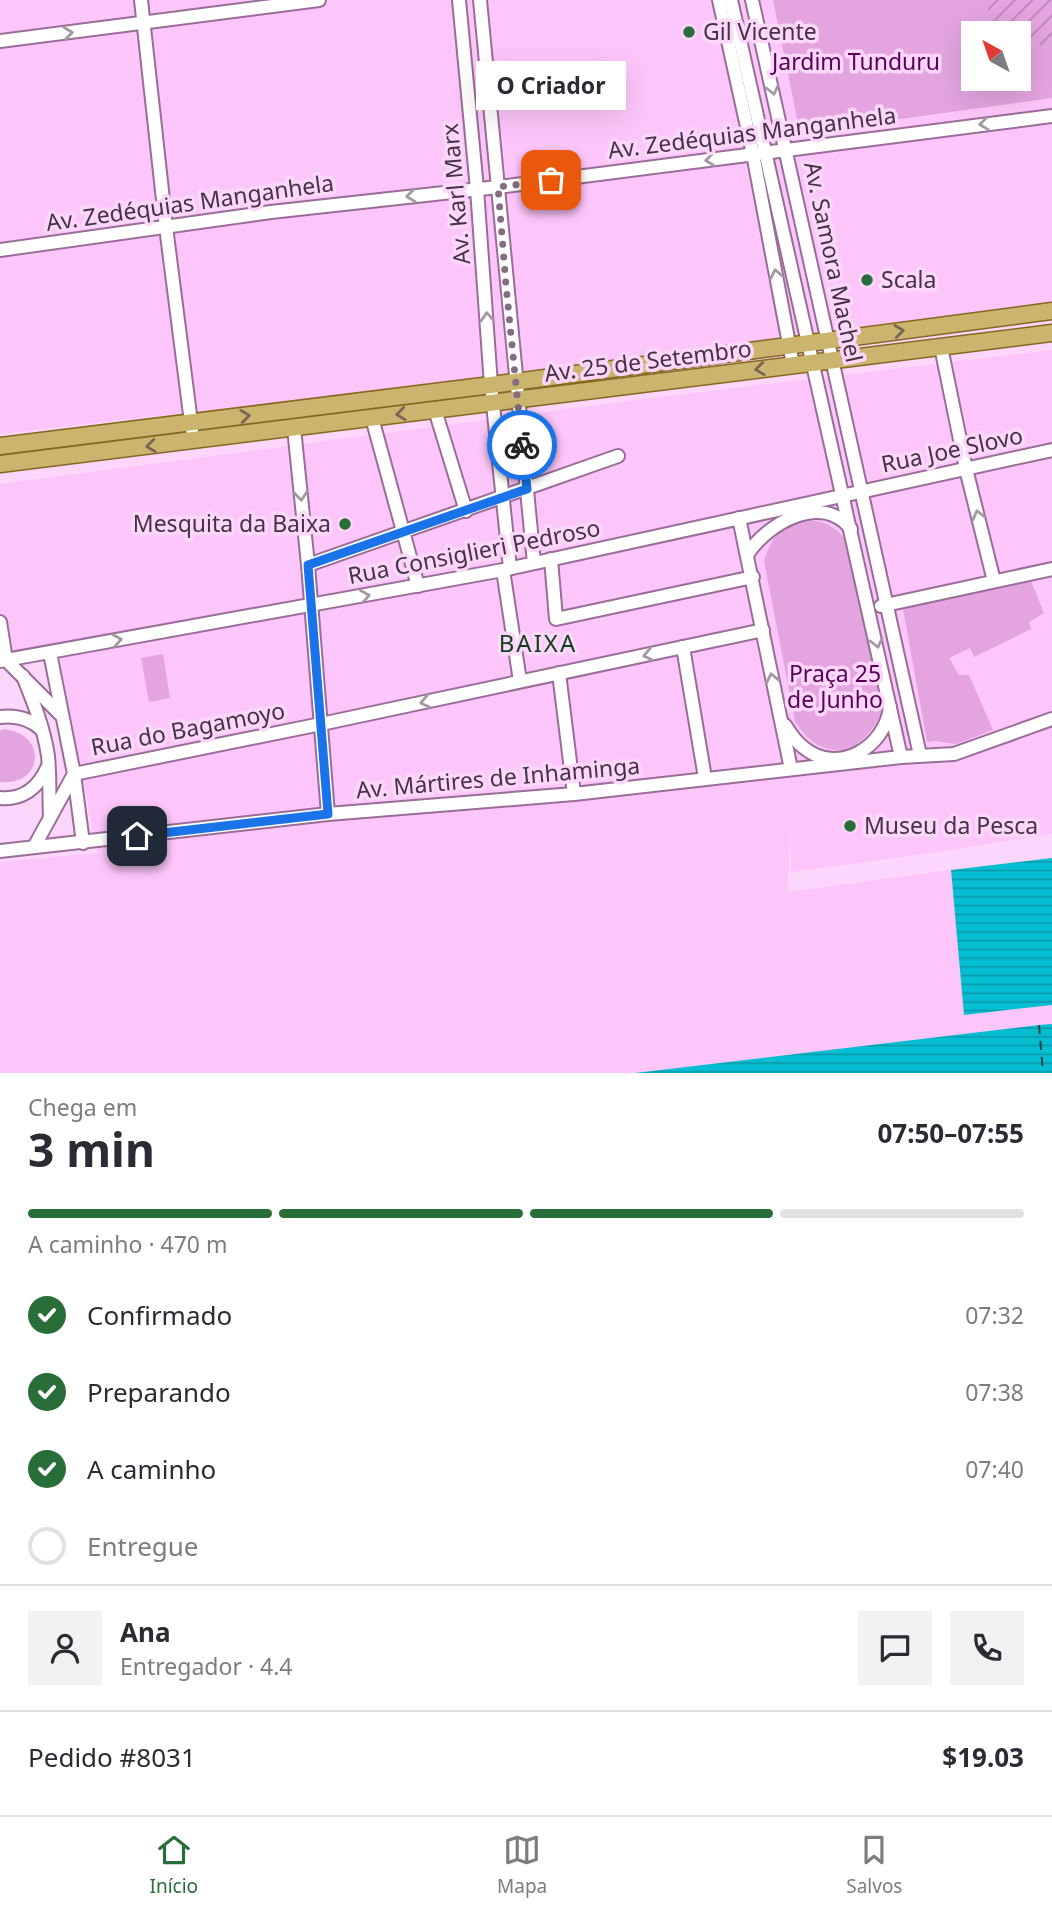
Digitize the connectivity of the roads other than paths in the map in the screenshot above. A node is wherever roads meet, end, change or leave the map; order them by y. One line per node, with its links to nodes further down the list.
1 (141, 0): 7 (street)
2 (319, 0): 7 (street)
3 (458, 0): 13 (street, Av. Karl Marx)
4 (480, 0): 12 (street, Av. Karl Marx)
5 (730, 0): 11 (street, Av. Samora Machel); 11 (street, Av. Samora Machel)
6 (752, 0): 10 (street, Av. Samora Machel, one-way to 10)
7 (144, 24): 8 (street, one-way to 7); 14 (street)
8 (0, 41)
9 (1052, 116): 10 (street, Av. Zedéquias Manganhela, one-way to 10)
10 (786, 148): 11 (street, Av. Zedéquias Manganhela); 18 (street, Av. Samora Machel)
11 (764, 152): 12 (street, Av. Zedéquias Manganhela, one-way to 12); 18 (street); 19 (street, Av. Samora Machel, one-way to 11)
12 (498, 187): 13 (street, Av. Zedéquias Manganhela); 23 (street, Av. Karl Marx)
13 (477, 189): 14 (street, Av. Zedéquias Manganhela, one-way to 14); 24 (street, Av. Karl Marx, one-way to 13)
14 (166, 227): 15 (street, Av. Zedéquias Manganhela); 29 (street)
15 (0, 250)
16 (1052, 311): 18 (main road, Av. 25 de Setembro, one-way to 16)
17 (1052, 333): 20 (main road, Av. 25 de Setembro)
18 (817, 341): 19 (main road, Av. 25 de Setembro); 21 (street); 21 (street, Av. Samora Machel)
19 (789, 345): 22 (street, Av. Samora Machel); 23 (main road, Av. 25 de Setembro)
20 (941, 347): 21 (main road, Av. 25 de Setembro); 36 (street)
21 (822, 362): 22 (main road, Av. 25 de Setembro); 38 (street, Av. Samora Machel); 39 (street, Av. Samora Machel)
22 (793, 365): 25 (main road, Av. 25 de Setembro, one-way to 25)
23 (516, 381): 24 (main road, Av. 25 de Setembro); 25 (street, Av. Karl Marx)
24 (491, 385): 26 (street, Av. Karl Marx); 29 (main road, one-way to 24)
25 (517, 400): 26 (main road, Av. 25 de Setembro); 37 (street, Av. Karl Marx)
26 (493, 404): 27 (main road, Av. 25 de Setembro); 40 (street, Av. Karl Marx)
27 (435, 410): 28 (main road, Av. 25 de Setembro, one-way to 28); 41 (street)
28 (372, 418): 30 (main road, Av. 25 de Setembro); 44 (street)
29 (191, 422): 31 (street); 32 (main road)
30 (294, 428): 31 (main road, Av. 25 de Setembro); 48 (street, one-way to 48)
31 (194, 440): 35 (main road, Av. 25 de Setembro, one-way to 35)
32 (0, 446)
33 (1052, 450): 36 (street, Rua Joe Slovo)
34 (618, 456): 37 (street)
35 (0, 464)
36 (966, 469): 38 (street, Rua Joe Slovo); 52 (street, one-way to 36)
37 (527, 489): 40 (street); 47 (street, Av. Karl Marx)
38 (862, 491): 39 (street); 55 (street, Av. Samora Machel)
39 (844, 495): 42 (street); 43 (street)
40 (502, 497): 41 (street); 49 (street, Av. Karl Marx)
41 (466, 511): 44 (street)
42 (739, 518): 45 (street); 46 (street, Rua Consiglieri Pedroso)
43 (851, 529): 45 (street); 56 (street)
44 (403, 533): 48 (street); 53 (street)
45 (747, 555): 51 (street)
46 (551, 559): 47 (street, Rua Consiglieri Pedroso); 51 (street)
47 (534, 563): 49 (street, Rua Consiglieri Pedroso)
48 (308, 565): 54 (street)
49 (507, 569): 53 (street, Rua Consiglieri Pedroso); 64 (street, Av. Karl Marx)
50 (1052, 569): 52 (street)
51 (753, 577): 58 (street)
52 (994, 581): 55 (street)
53 (418, 586): 54 (street, Rua Consiglieri Pedroso, one-way to 53)
54 (310, 605): 60 (street, Rua Consiglieri Pedroso, one-way to 54); 70 (street)
55 (887, 605): 56 (street); 72 (street, Av. Samora Machel)
56 (869, 609): 65 (street, one-way to 65)
57 (0, 622): 61 (street)
58 (762, 630): 59 (street, Rua do Bagamoyo); 68 (street, one-way to 58)
59 (683, 647): 62 (street, Rua do Bagamoyo, one-way to 62); 77 (street)
60 (50, 653): 61 (street, Rua Consiglieri Pedroso); 66 (street)
61 (3, 660): 63 (street)
62 (559, 673): 64 (street, Rua do Bagamoyo); 78 (street)
63 (23, 676): 66 (street); 71 (street)
64 (520, 681): 70 (street, Rua do Bagamoyo, one-way to 70)
65 (890, 697): 68 (street); 73 (street)
66 (62, 716): 76 (street)
67 (0, 717): 71 (street)
68 (781, 719): 75 (street)
69 (1052, 719): 72 (street)
70 (321, 724): 76 (street, Rua do Bagamoyo); 80 (street)
71 (41, 729): 74 (street)
72 (920, 755): 73 (street)
73 (901, 757): 75 (street)
74 (48, 765): 79 (street); 81 (street)
75 (791, 769): 77 (street, Av. Mártires de Inhaminga)
76 (74, 774): 81 (street); 82 (street)
77 (705, 778): 78 (street, Av. Mártires de Inhaminga)
78 (574, 794): 80 (street, Av. Mártires de Inhaminga)
79 (0, 797)
80 (328, 814): 82 (street, Av. Mártires de Inhaminga)
81 (50, 821): 83 (street)
82 (83, 843): 83 (street, Av. Mártires de Inhaminga)
83 (34, 847): 84 (street, Av. Mártires de Inhaminga)
84 (0, 851)

